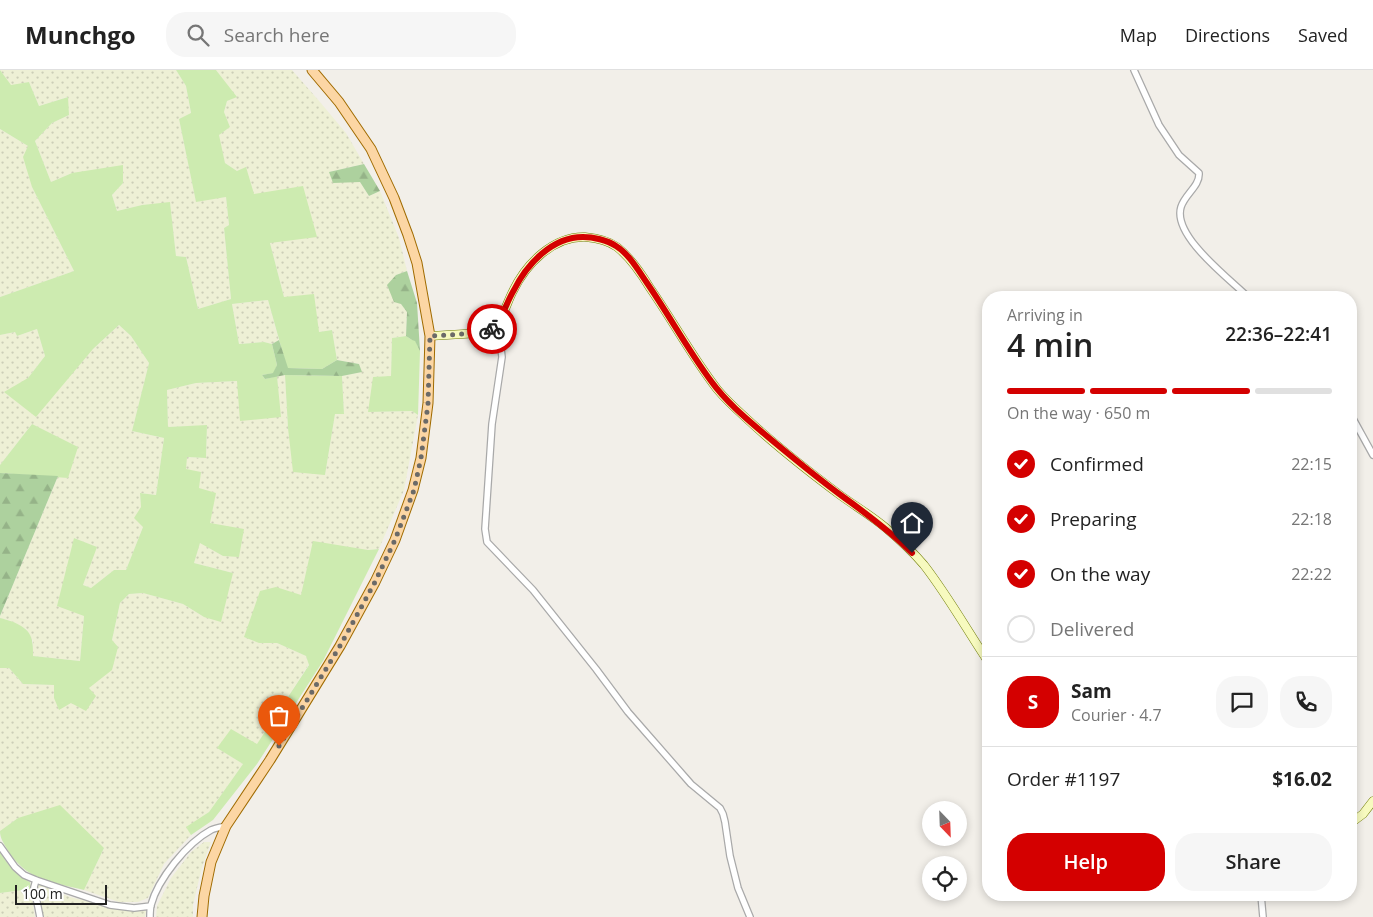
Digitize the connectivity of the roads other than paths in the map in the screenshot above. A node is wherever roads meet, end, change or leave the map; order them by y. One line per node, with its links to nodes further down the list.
1 (312, 70): 5 (main road)
2 (1134, 70): 3 (street)
3 (1242, 291)
4 (488, 332): 5 (street); 8 (street); 19 (street)
5 (430, 336): 11 (main road)
6 (1357, 426): 7 (street)
7 (1373, 455)
8 (982, 652)
9 (1373, 801): 10 (street)
10 (1357, 818)
11 (226, 826): 15 (street); 18 (main road)
12 (0, 846): 13 (street)
13 (36, 880): 15 (street); 16 (street)
14 (1262, 901): 20 (street)
15 (151, 906): 17 (street)
16 (40, 917)
17 (150, 917)
18 (202, 917)
19 (750, 917)
20 (1263, 917)

